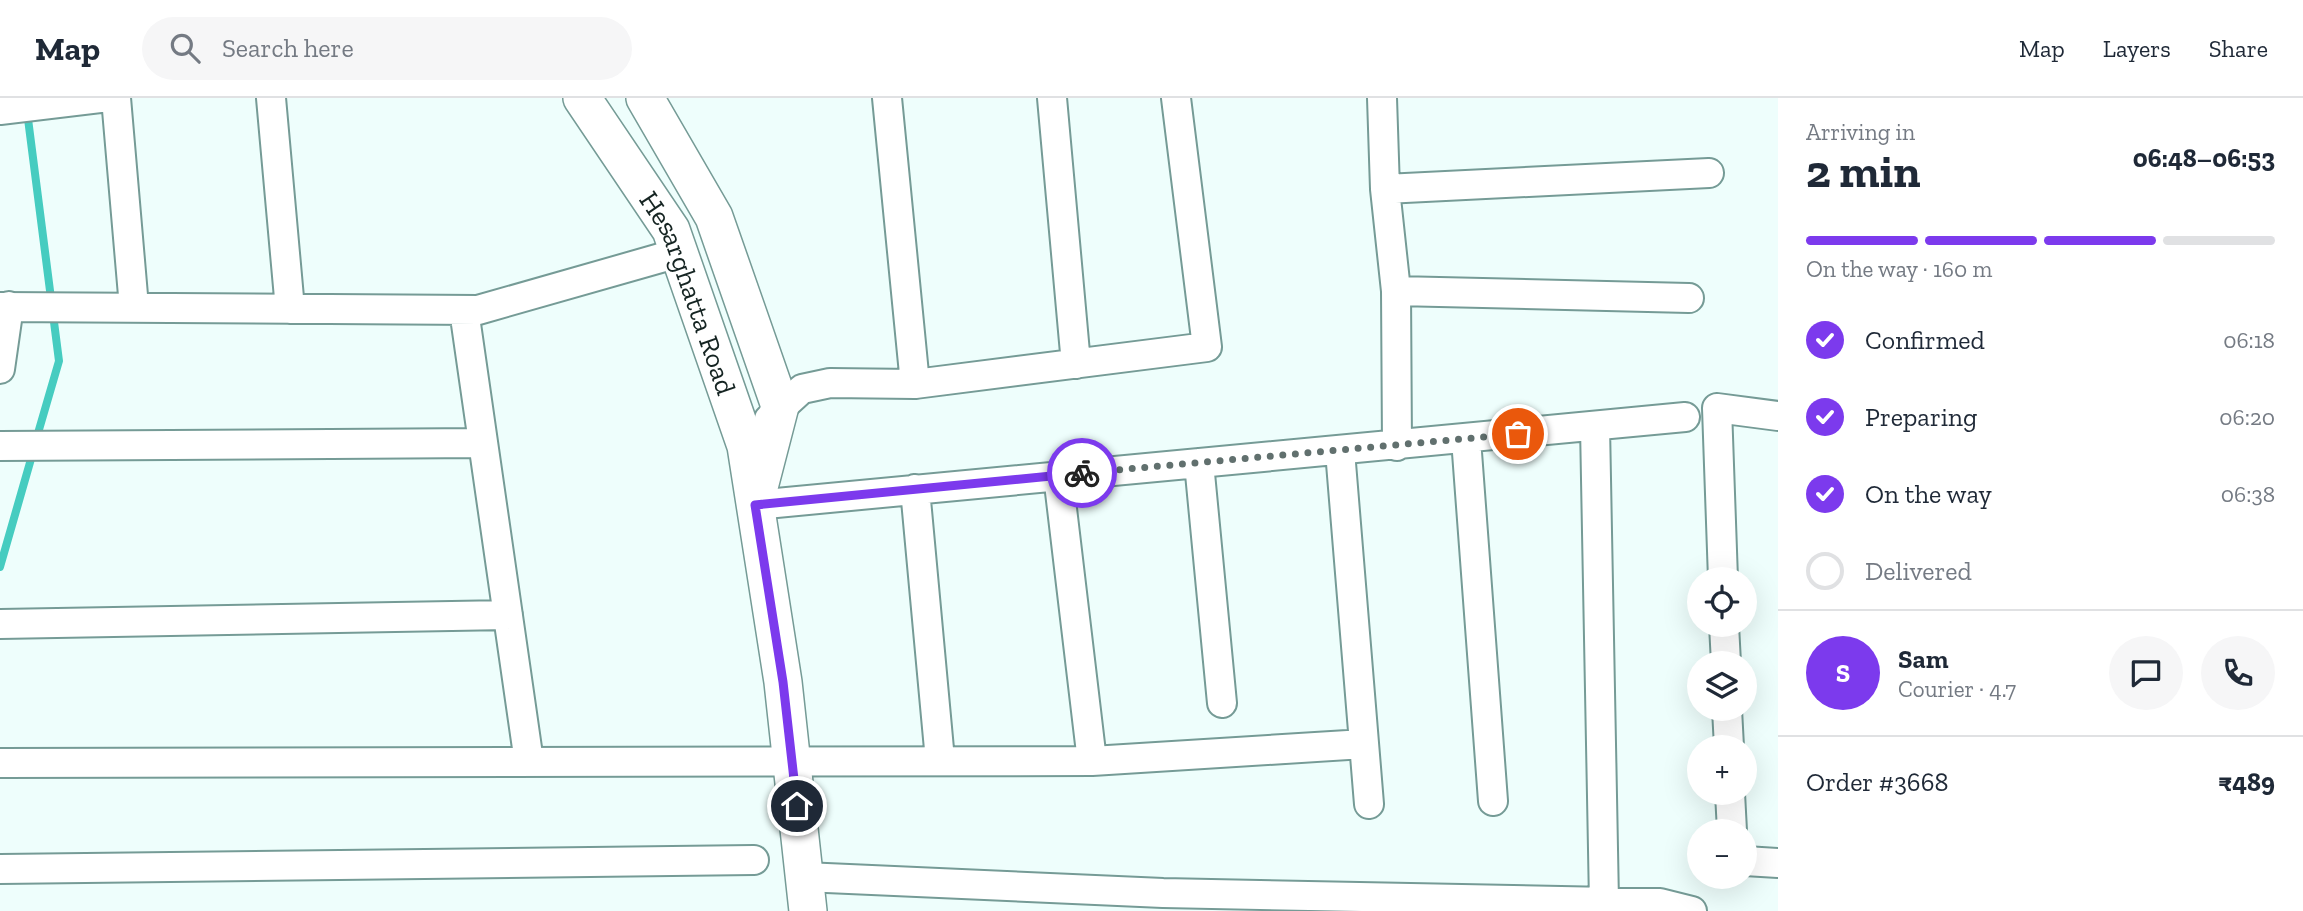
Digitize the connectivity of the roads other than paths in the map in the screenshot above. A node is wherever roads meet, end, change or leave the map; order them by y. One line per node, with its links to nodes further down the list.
1 (100, 98): 10 (street)
2 (116, 98): 17 (street)
3 (271, 98): 18 (street)
4 (582, 98): 30 (main road, Hesarghatta Road)
5 (645, 98): 23 (main road, Hesarghatta Road)
6 (887, 98): 22 (street)
7 (1052, 98): 20 (street)
8 (1176, 98): 20 (street)
9 (1382, 98): 12 (street)
10 (0, 110)
11 (1709, 173): 12 (street)
12 (1385, 189): 14 (street)
13 (671, 255): 19 (street)
14 (1396, 291): 15 (street); 31 (street)
15 (1689, 298)
16 (5, 307): 17 (street); 21 (street)
17 (134, 307): 18 (street)
18 (290, 309): 19 (street)
19 (464, 310): 28 (street)
20 (1076, 364): 22 (street)
21 (0, 369)
22 (915, 384): 23 (street)
23 (780, 406): 30 (street); 36 (main road, Hesarghatta Road)
24 (1778, 416): 37 (street)
25 (1685, 417): 26 (street)
26 (1595, 426): 27 (street); 55 (street)
27 (1466, 439): 31 (street); 47 (street)
28 (483, 443): 29 (street); 38 (street)
29 (0, 446)
30 (746, 446): 36 (main road, Hesarghatta Road)
31 (1397, 446): 32 (street)
32 (1339, 451): 33 (street); 41 (street)
33 (1199, 463): 34 (street); 40 (street)
34 (1058, 475): 35 (street); 44 (street)
35 (915, 489): 36 (street); 43 (street)
36 (755, 505): 42 (main road, Hesarghatta Road)
37 (1723, 567)
38 (508, 615): 39 (street); 45 (street)
39 (0, 624)
40 (1222, 703)
41 (1364, 744): 44 (street); 48 (street)
42 (791, 759): 43 (street); 45 (street); 53 (main road, Hesarghatta Road)
43 (940, 760): 44 (street)
44 (1092, 761)
45 (529, 762): 46 (street)
46 (0, 763)
47 (1493, 801)
48 (1369, 804)
49 (754, 860): 52 (street)
50 (1757, 862): 51 (street)
51 (1778, 863)
52 (0, 869)
53 (806, 894): 54 (street)
54 (1164, 902): 55 (street)
55 (1604, 902): 56 (street)
56 (1659, 907): 57 (street)
57 (1692, 911)

